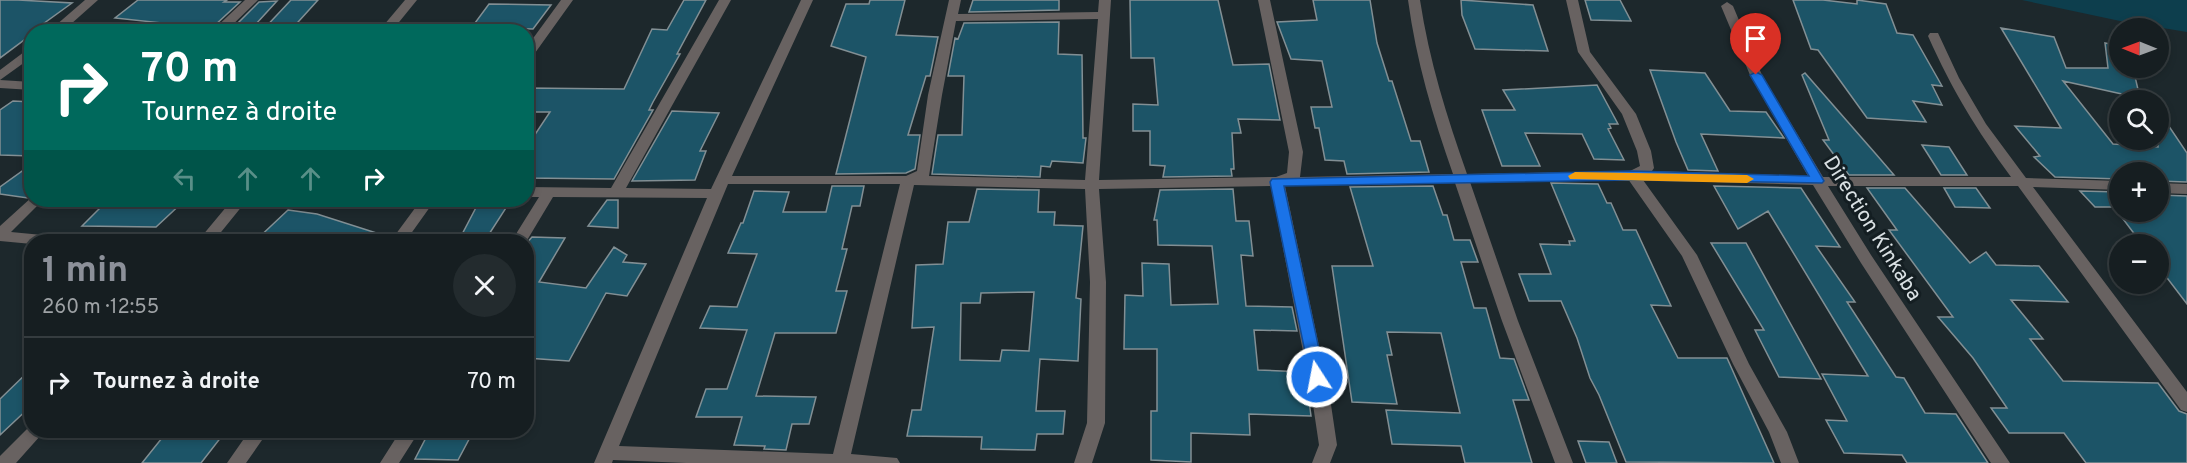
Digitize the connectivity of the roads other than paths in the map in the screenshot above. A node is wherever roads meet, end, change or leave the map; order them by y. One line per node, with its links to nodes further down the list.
1 (92, 0): 14 (street)
2 (252, 0): 15 (street)
3 (411, 0): 16 (street)
4 (567, 0): 18 (street)
5 (725, 0): 36 (street)
6 (807, 0): 31 (street)
7 (955, 0): 13 (street)
8 (1264, 0): 27 (street)
9 (1414, 0): 24 (street)
10 (1572, 0): 23 (street)
11 (1727, 6): 26 (street, Direction Kinkaba)
12 (1105, 8): 13 (street); 29 (street)
13 (951, 18): 25 (street)
14 (64, 24)
15 (226, 24)
16 (391, 24)
17 (1934, 36): 28 (street)
18 (534, 46)
19 (24, 56): 20 (street)
20 (0, 76)
21 (0, 84): 22 (street)
22 (24, 86)
23 (1632, 176): 24 (street); 26 (street); 59 (street)
24 (1461, 179): 27 (street); 58 (street)
25 (908, 180): 29 (street); 31 (street); 51 (street)
26 (1818, 181): 28 (street); 60 (street, Direction Kinkaba)
27 (1277, 182): 29 (street); 57 (street)
28 (2021, 182): 30 (street); 46 (street)
29 (1092, 185): 56 (street)
30 (2109, 186)
31 (719, 187): 36 (street); 50 (street)
32 (2169, 188): 33 (street)
33 (2187, 189)
34 (534, 192): 35 (street)
35 (549, 192): 36 (street); 43 (street)
36 (616, 193)
37 (26, 207): 40 (street)
38 (234, 207): 41 (street)
39 (423, 207): 42 (street)
40 (7, 221): 44 (street)
41 (211, 234)
42 (403, 234)
43 (523, 234)
44 (0, 235): 45 (street)
45 (24, 238)
46 (2187, 405)
47 (28, 438): 52 (street)
48 (254, 438): 53 (street)
49 (405, 438): 54 (street)
50 (605, 458): 51 (street)
51 (841, 460): 55 (street)
52 (5, 463)
53 (236, 463)
54 (388, 463)
55 (891, 463)
56 (1083, 463)
57 (1321, 463)
58 (1564, 463)
59 (1790, 463)
60 (2001, 463)

